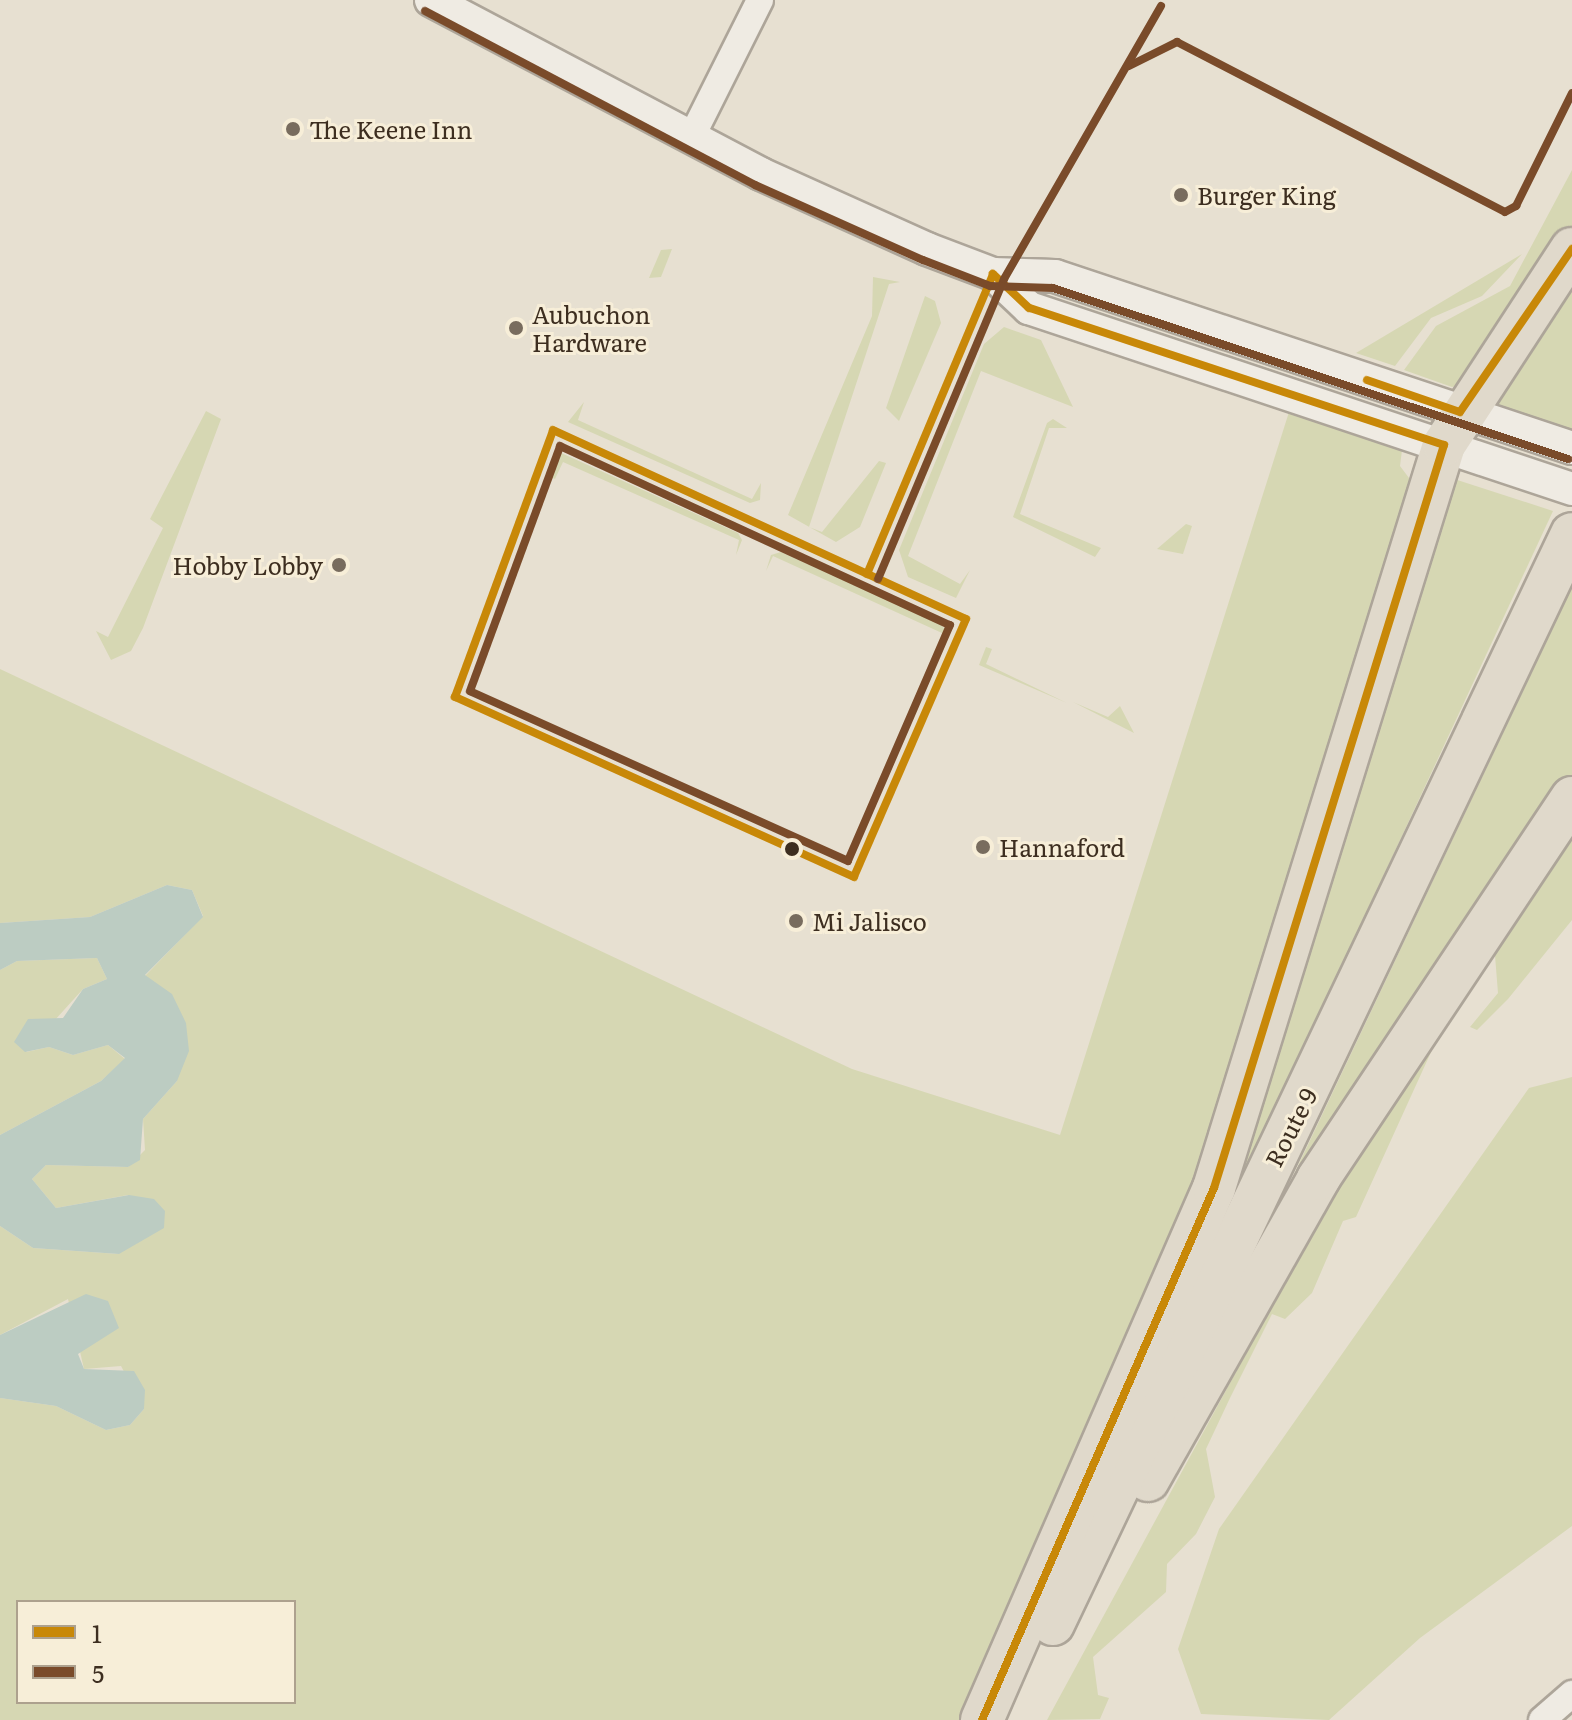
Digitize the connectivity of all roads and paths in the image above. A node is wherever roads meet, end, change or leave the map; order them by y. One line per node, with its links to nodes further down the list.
1 (431, 0): 3 (street)
2 (760, 0): 3 (street)
3 (691, 138): 5 (street)
4 (1572, 249): 5 (highway)
5 (1452, 429): 6 (street); 7 (street); 12 (highway)
6 (1572, 448)
7 (1572, 489)
8 (1572, 534): 10 (highway, Route 9)
9 (1572, 798): 10 (highway)
10 (1083, 1561): 13 (highway, Route 9)
11 (1572, 1694): 14 (street)
12 (982, 1720)
13 (1008, 1720)
14 (1542, 1720)

